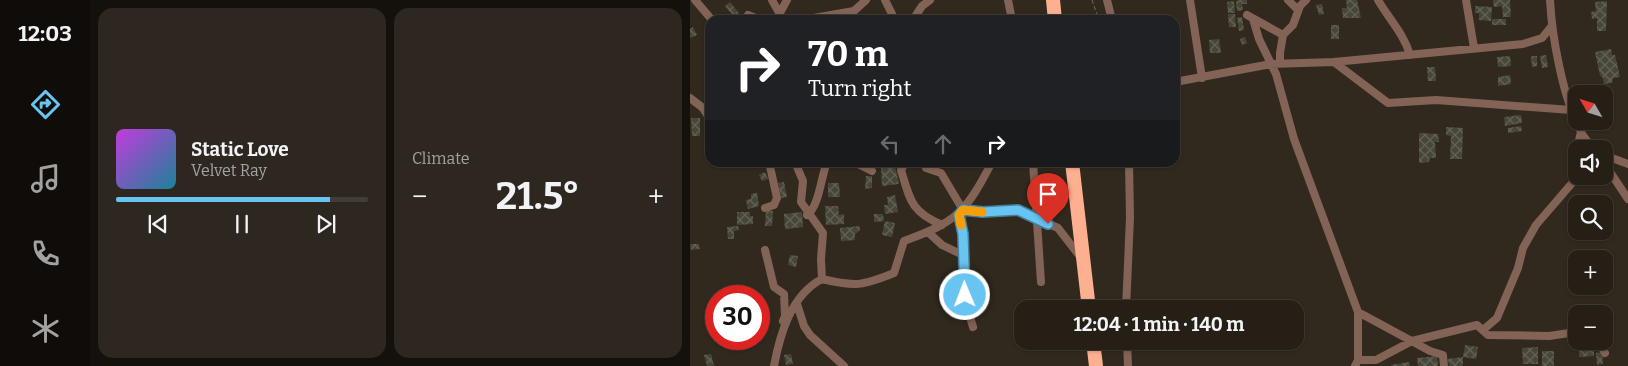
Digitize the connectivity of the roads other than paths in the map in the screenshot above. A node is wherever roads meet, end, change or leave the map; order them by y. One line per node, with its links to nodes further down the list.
1 (772, 0): 18 (street)
2 (787, 0): 19 (street)
3 (866, 0): 20 (street)
4 (885, 0): 21 (street)
5 (930, 0): 22 (street)
6 (1008, 0): 23 (street)
7 (1053, 0): 24 (highway)
8 (1107, 0): 25 (street)
9 (1190, 0): 33 (street)
10 (1288, 0): 16 (street)
11 (1306, 0): 16 (street)
12 (1378, 0): 29 (street)
13 (1466, 0): 28 (street)
14 (1550, 0): 26 (street)
15 (695, 2): 17 (street)
16 (1298, 10): 27 (street)
17 (707, 15)
18 (778, 15)
19 (781, 15)
20 (831, 15)
21 (892, 15)
22 (916, 15)
23 (1011, 15)
24 (1054, 15)
25 (1111, 15)
26 (1551, 27): 28 (street); 36 (street)
27 (1283, 35): 31 (street); 32 (street)
28 (1474, 48): 29 (street)
29 (1410, 55): 30 (street)
30 (1334, 62): 31 (street); 37 (street)
31 (1280, 63): 32 (street)
32 (1271, 64): 33 (street); 72 (street)
33 (1202, 78): 34 (street)
34 (1180, 81)
35 (690, 98): 38 (street)
36 (1568, 98)
37 (1568, 110)
38 (705, 111)
39 (1581, 132): 40 (street); 41 (street)
40 (1579, 140)
41 (1587, 140)
42 (1613, 158): 43 (street)
43 (1628, 164)
44 (770, 167): 58 (street)
45 (797, 167): 60 (street)
46 (825, 167): 60 (street)
47 (864, 167): 54 (street)
48 (903, 167): 62 (street)
49 (926, 167): 59 (street)
50 (989, 167): 59 (street)
51 (1033, 167): 61 (street)
52 (1073, 167): 66 (highway)
53 (1129, 167): 70 (street)
54 (872, 171)
55 (1613, 176): 57 (street)
56 (1570, 185): 74 (street)
57 (1628, 199)
58 (765, 208)
59 (961, 212): 61 (street); 62 (street); 65 (street)
60 (808, 215): 67 (street)
61 (1038, 219): 66 (street); 68 (street)
62 (942, 225): 63 (street)
63 (928, 232): 65 (street); 67 (street)
64 (765, 250): 75 (street)
65 (963, 255): 73 (street)
66 (1083, 261): 69 (highway)
67 (822, 279): 71 (street)
68 (1041, 282)
69 (1088, 300)
70 (1126, 300)
71 (797, 304): 75 (street); 84 (street)
72 (1358, 312): 77 (street); 82 (street)
73 (973, 327)
74 (1482, 330): 76 (street); 77 (street)
75 (781, 331): 83 (street)
76 (1568, 333)
77 (1412, 341): 82 (street); 87 (street)
78 (1094, 350): 85 (highway)
79 (1127, 350): 86 (street)
80 (1604, 350): 81 (street)
81 (1606, 353)
82 (1356, 363)
83 (774, 366)
84 (844, 366)
85 (1096, 366)
86 (1128, 366)
87 (1444, 366)

